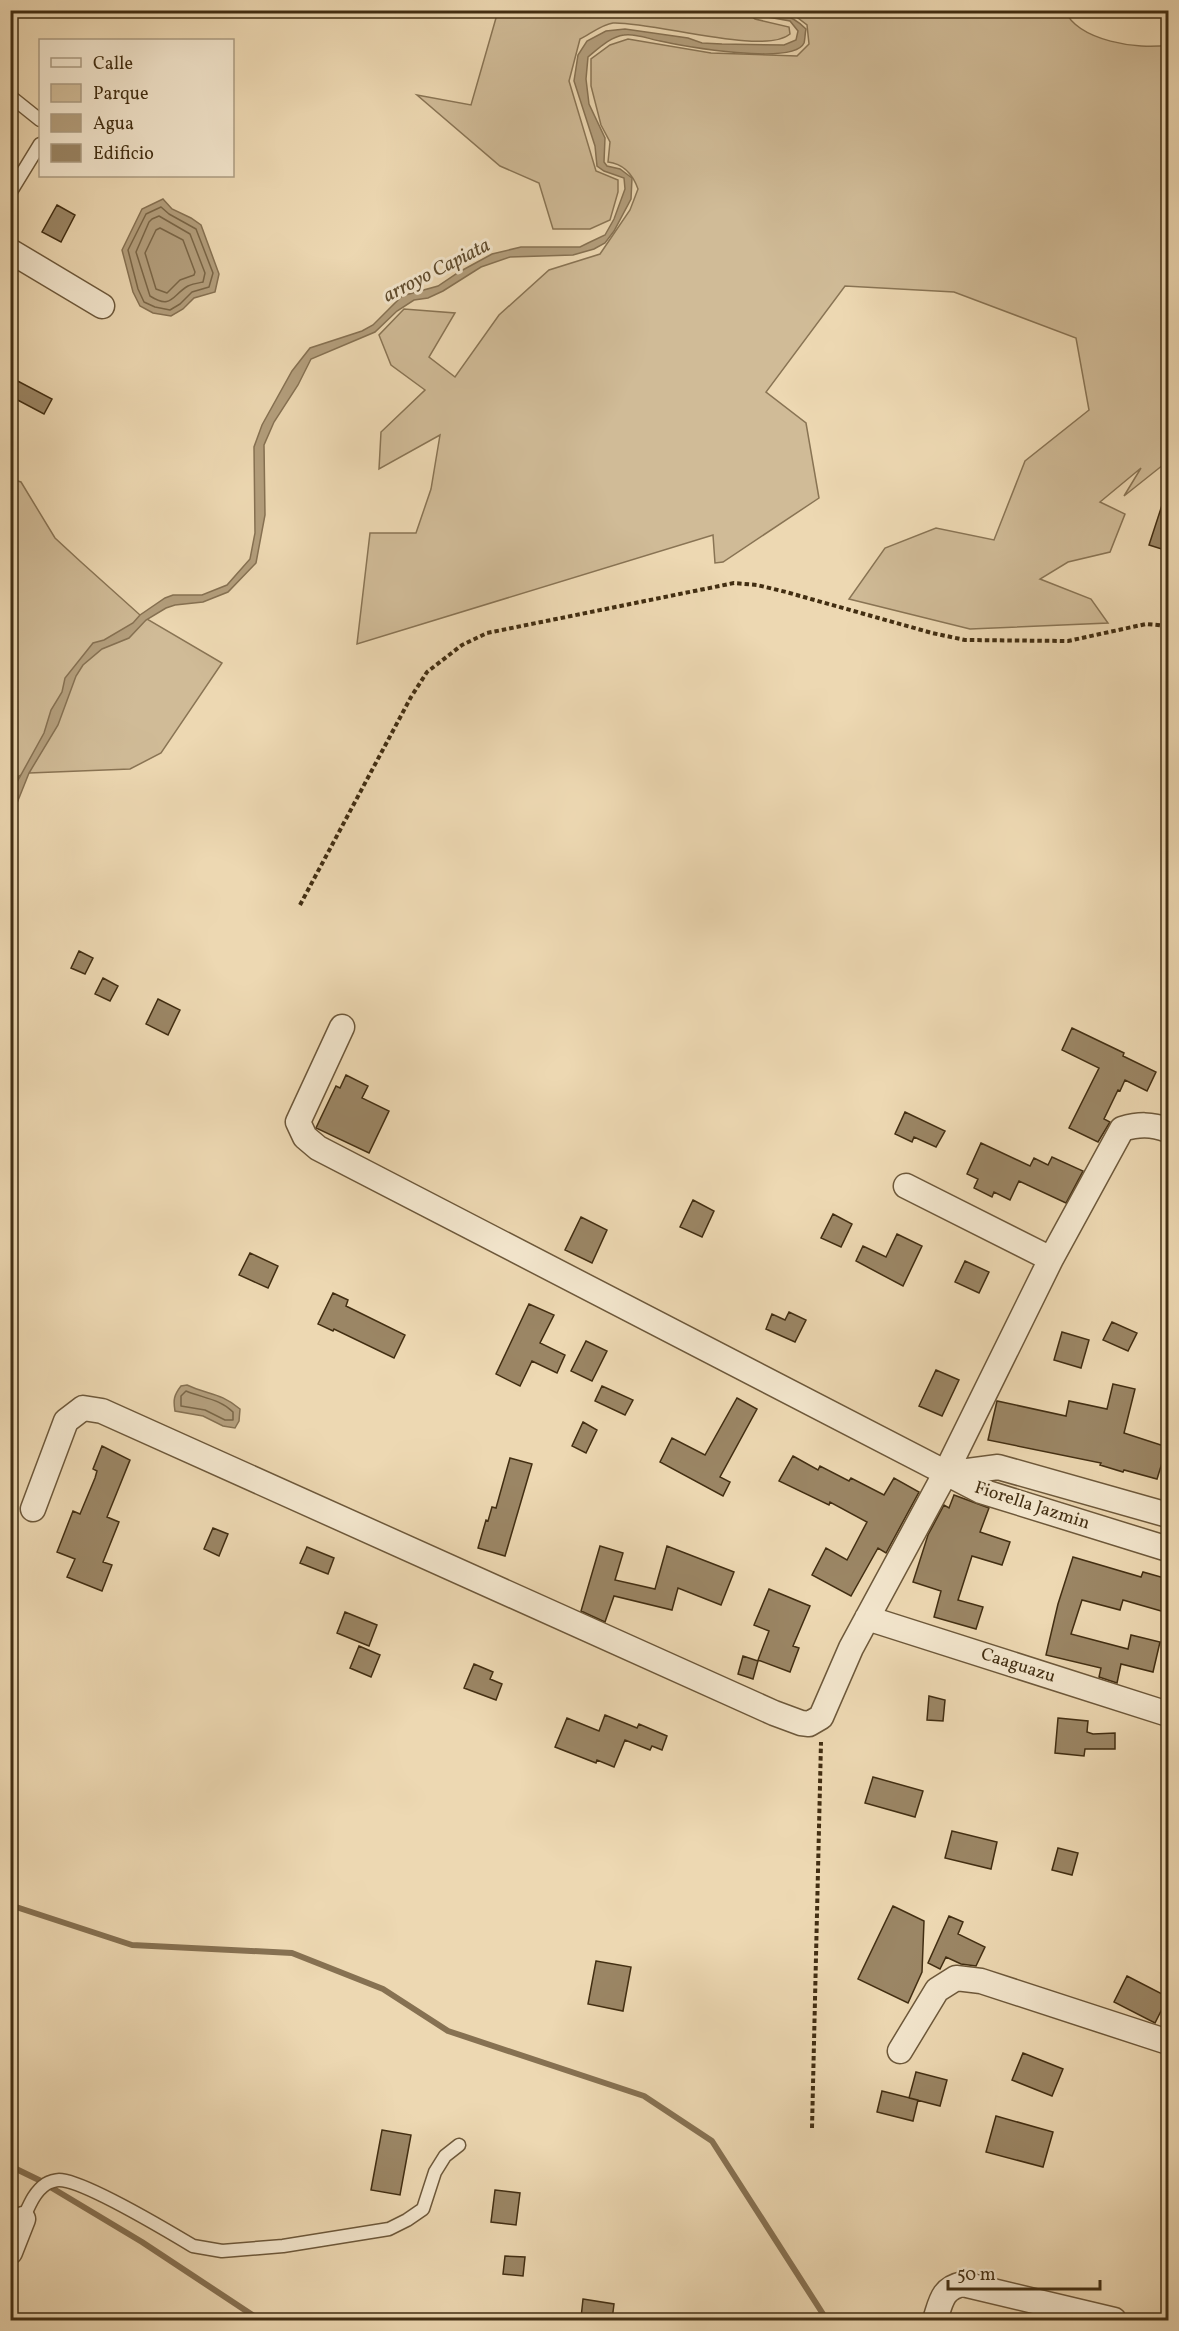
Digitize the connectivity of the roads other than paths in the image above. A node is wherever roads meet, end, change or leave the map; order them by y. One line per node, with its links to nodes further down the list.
1 (10, 96): 2 (lane)
2 (39, 119)
3 (39, 146): 4 (lane)
4 (10, 193)
5 (10, 251): 6 (street)
6 (102, 306)
7 (342, 1027): 11 (street)
8 (1168, 1130): 10 (street)
9 (906, 1186): 10 (street)
10 (1051, 1258): 11 (street)
11 (945, 1474): 13 (street, Fiorella Jazmin); 14 (street, Fiorella Jazmin); 15 (street)
12 (33, 1509): 15 (street)
13 (1168, 1515)
14 (1168, 1549)
15 (867, 1618): 16 (street, Caaguazu)
16 (1168, 1714)
17 (1168, 2042): 18 (street)
18 (900, 2051)
19 (459, 2145): 20 (lane)
20 (23, 2219): 21 (street)
21 (10, 2252)
22 (935, 2320): 23 (street)
23 (1114, 2320)

